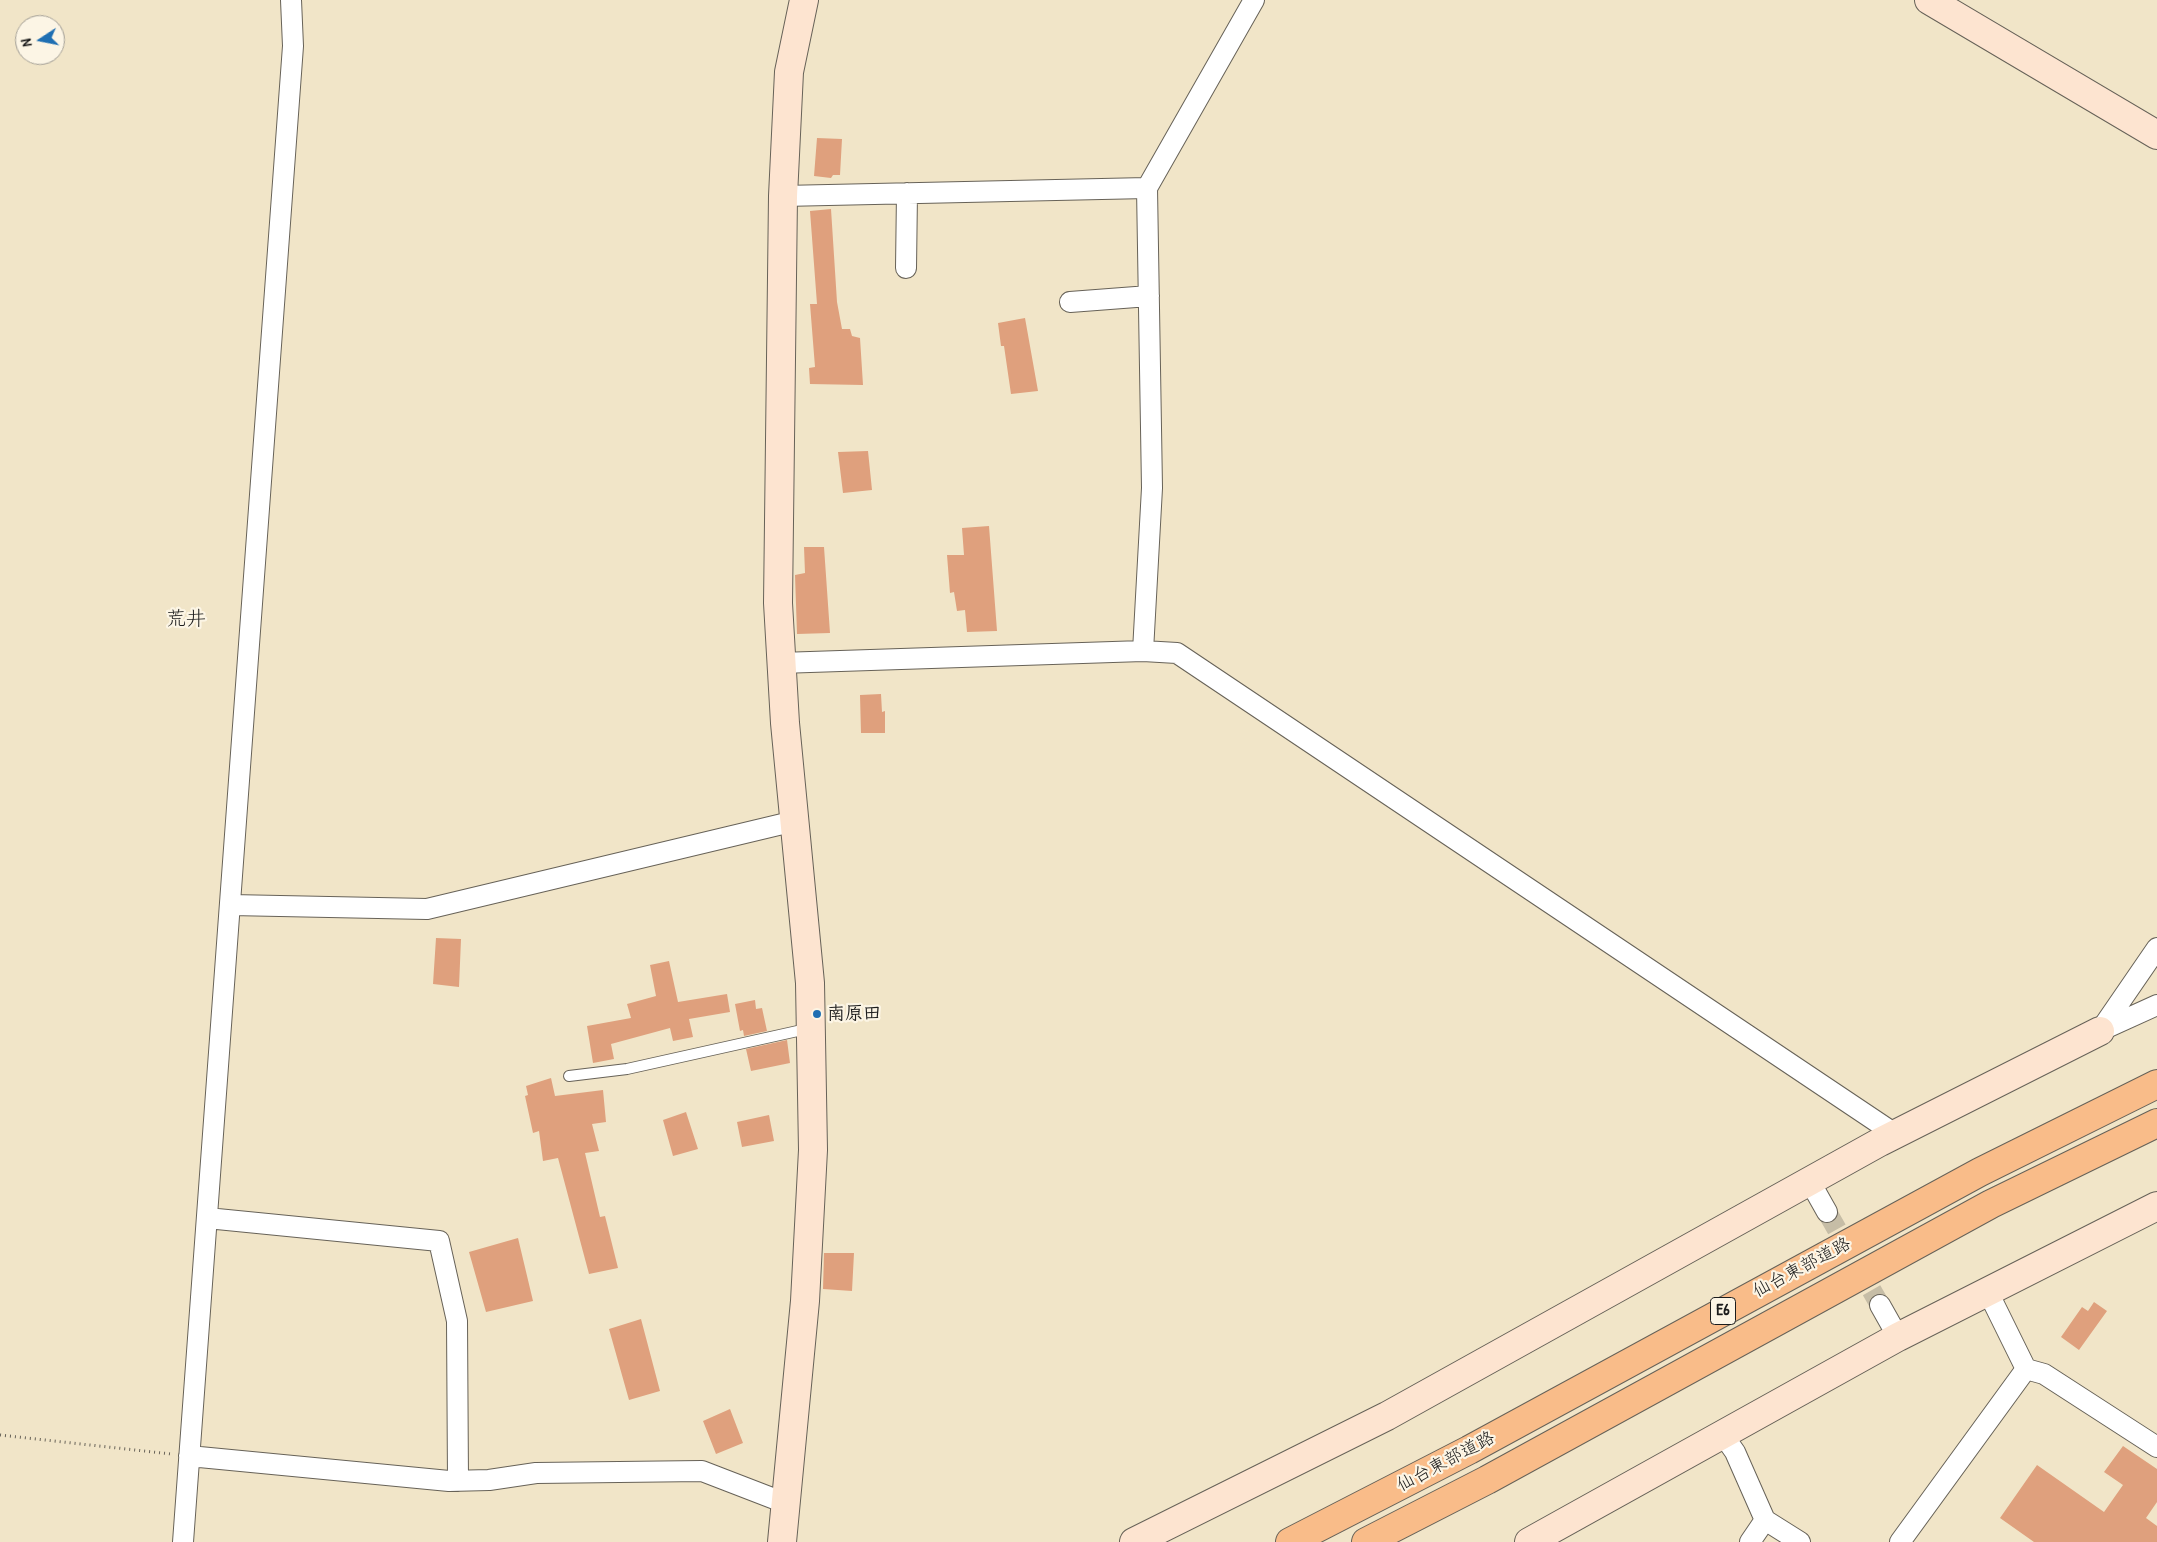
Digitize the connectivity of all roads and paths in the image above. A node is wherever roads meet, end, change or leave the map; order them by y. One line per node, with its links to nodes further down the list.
1 (291, 0): 15 (street)
2 (804, 0): 8 (street)
3 (1254, 0): 6 (street)
4 (1929, 0): 5 (street)
5 (2157, 135)
6 (1147, 188): 7 (street); 10 (street)
7 (907, 193): 8 (street); 9 (street)
8 (783, 196): 13 (street)
9 (906, 268)
10 (1149, 296): 11 (street); 12 (street)
11 (1070, 302)
12 (1143, 651): 13 (street); 23 (street)
13 (780, 663): 14 (street)
14 (795, 821): 15 (street); 18 (street)
15 (230, 905): 27 (street)
16 (2157, 948): 19 (street)
17 (2157, 1006): 19 (street)
18 (812, 1028): 20 (lane); 37 (street)
19 (2100, 1031): 23 (street)
20 (569, 1076)
21 (2157, 1084): 42 (highway, 仙台東部道路 / E6)
22 (2157, 1123): 43 (highway, 仙台東部道路 / E6)
23 (1895, 1134): 24 (street)
24 (1809, 1180): 26 (street); 41 (street)
25 (2157, 1206): 28 (street)
26 (1827, 1212)
27 (207, 1218): 35 (street); 36 (street)
28 (1987, 1290): 30 (street); 31 (street)
29 (1880, 1305): 30 (street)
30 (1898, 1337): 33 (street)
31 (2026, 1369): 34 (street); 47 (street)
32 (0, 1434): 35 (path)
33 (1723, 1435): 38 (street); 44 (street)
34 (2157, 1448)
35 (189, 1456): 36 (street); 39 (street)
36 (458, 1481): 37 (street)
37 (785, 1503): 40 (street)
38 (1765, 1520): 45 (street); 46 (street)
39 (183, 1542)
40 (782, 1542)
41 (1134, 1542)
42 (1290, 1542)
43 (1366, 1542)
44 (1529, 1542)
45 (1750, 1542)
46 (1800, 1542)
47 (1900, 1542)

